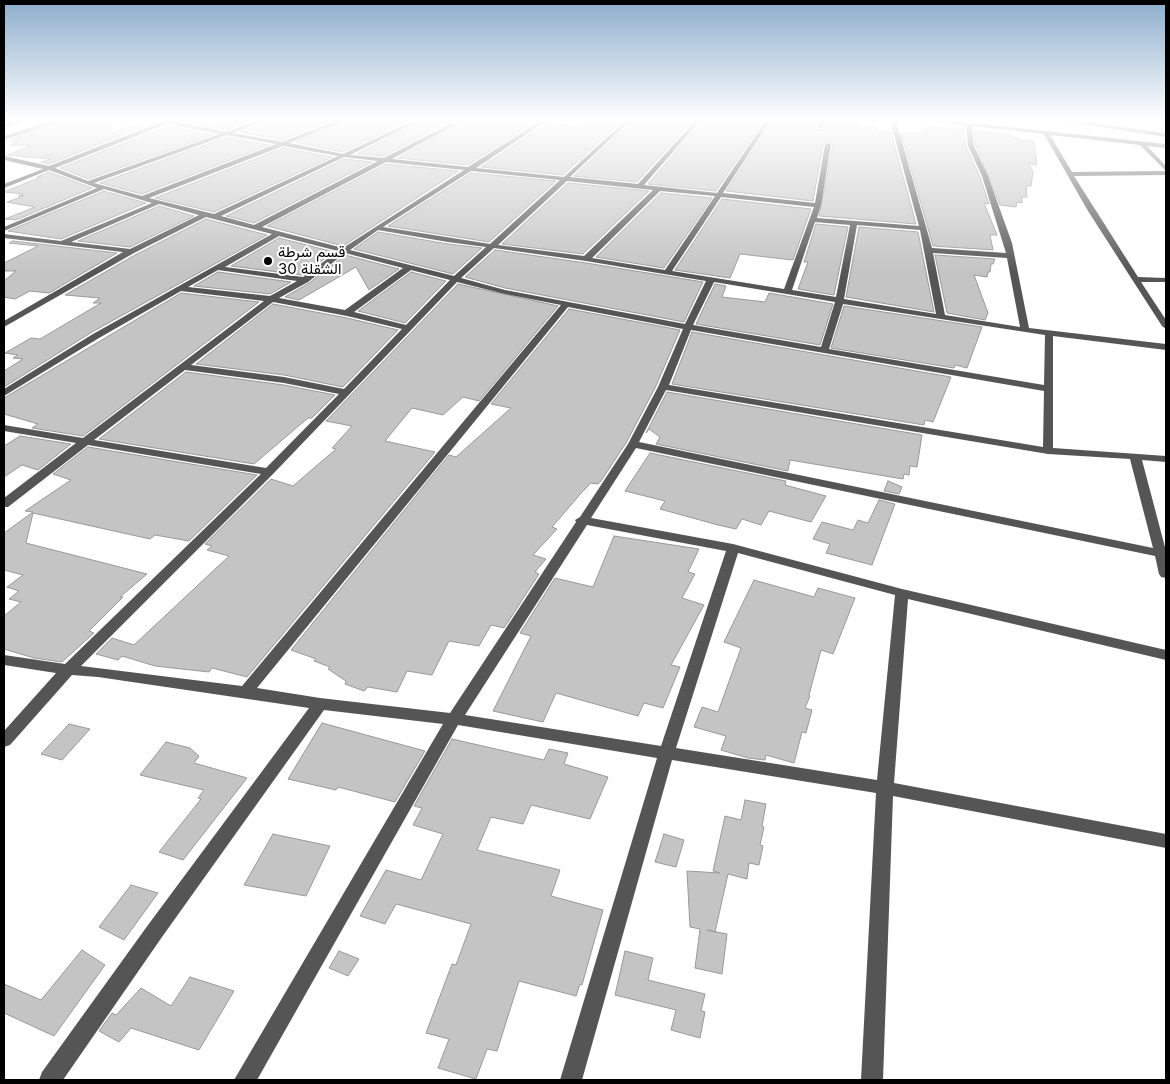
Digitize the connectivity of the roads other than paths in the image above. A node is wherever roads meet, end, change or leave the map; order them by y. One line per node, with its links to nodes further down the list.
1 (43, 171): 20 (street)
2 (56, 171): 19 (street)
3 (123, 171): 19 (street)
4 (213, 171): 25 (street)
5 (314, 171): 29 (street)
6 (367, 171): 32 (street)
7 (467, 171): 34 (street)
8 (474, 171): 18 (street)
9 (573, 171): 18 (street)
10 (654, 171): 22 (street)
11 (734, 171): 24 (street)
12 (824, 171): 27 (street)
13 (906, 171): 35 (street)
14 (982, 171): 45 (street)
15 (1069, 171): 17 (street)
16 (1166, 171): 17 (street)
17 (1071, 174): 51 (street)
18 (564, 179): 22 (street); 41 (street)
19 (88, 183): 21 (street)
20 (4, 186)
21 (104, 187): 25 (street); 33 (street)
22 (639, 187): 23 (street)
23 (658, 189): 24 (street); 46 (street)
24 (717, 196): 27 (street); 49 (street)
25 (142, 198): 26 (street)
26 (159, 202): 28 (street); 40 (street)
27 (818, 205): 30 (street)
28 (206, 214): 29 (street); 43 (street)
29 (216, 216): 32 (street)
30 (813, 220): 31 (street); 56 (street)
31 (854, 223): 35 (street); 58 (street)
32 (256, 227): 36 (street)
33 (4, 228)
34 (377, 228): 41 (street); 44 (street)
35 (923, 228): 42 (street)
36 (278, 233): 44 (street); 48 (street)
37 (4, 236): 38 (street)
38 (14, 237): 39 (street); 40 (street)
39 (4, 242)
40 (62, 243): 43 (street)
41 (491, 246): 46 (street); 50 (street)
42 (929, 250): 45 (street); 61 (street)
43 (130, 251): 62 (street)
44 (343, 251): 47 (street); 52 (street)
45 (1011, 256): 66 (street)
46 (586, 259): 49 (street)
47 (410, 267): 50 (street); 60 (street)
48 (218, 268): 52 (street); 55 (street)
49 (667, 273): 53 (street)
50 (456, 279): 59 (street); 65 (street)
51 (1137, 279): 54 (street); 63 (street)
52 (305, 280): 57 (street)
53 (711, 280): 56 (street); 64 (street)
54 (1166, 280)
55 (182, 289): 57 (street); 74 (street)
56 (787, 292): 58 (street)
57 (271, 299): 60 (street); 70 (street)
58 (840, 300): 61 (street); 69 (street)
59 (567, 303): 64 (street); 91 (street)
60 (347, 313): 65 (street)
61 (941, 317): 66 (street)
62 (4, 324)
63 (1166, 326)
64 (688, 327): 69 (street); 71 (street)
65 (407, 328): 73 (street)
66 (1025, 330): 67 (street)
67 (1049, 333): 68 (street); 72 (street)
68 (1166, 347)
69 (824, 350): 72 (street)
70 (185, 367): 73 (street); 76 (street)
71 (663, 387): 77 (street); 78 (street)
72 (1049, 389): 78 (street)
73 (346, 392): 81 (street)
74 (4, 393)
75 (4, 428): 76 (street)
76 (88, 441): 81 (street); 82 (street)
77 (633, 444): 83 (street); 85 (street)
78 (1048, 451): 79 (street)
79 (1135, 456): 80 (street); 85 (street)
80 (1166, 459)
81 (269, 472): 90 (street)
82 (4, 504)
83 (582, 520): 84 (street); 93 (street)
84 (733, 548): 87 (street); 95 (street)
85 (1160, 553): 86 (street)
86 (1166, 574)
87 (902, 593): 88 (street); 96 (street)
88 (1166, 655)
89 (4, 660): 90 (street)
90 (68, 670): 91 (street); 94 (street)
91 (246, 692): 92 (street)
92 (320, 704): 93 (street); 98 (street)
93 (454, 719): 95 (street); 99 (street)
94 (4, 741)
95 (666, 754): 96 (street); 100 (street)
96 (885, 788): 97 (street); 101 (street)
97 (1166, 841)
98 (50, 1080)
99 (246, 1080)
100 (571, 1080)
101 (872, 1080)

